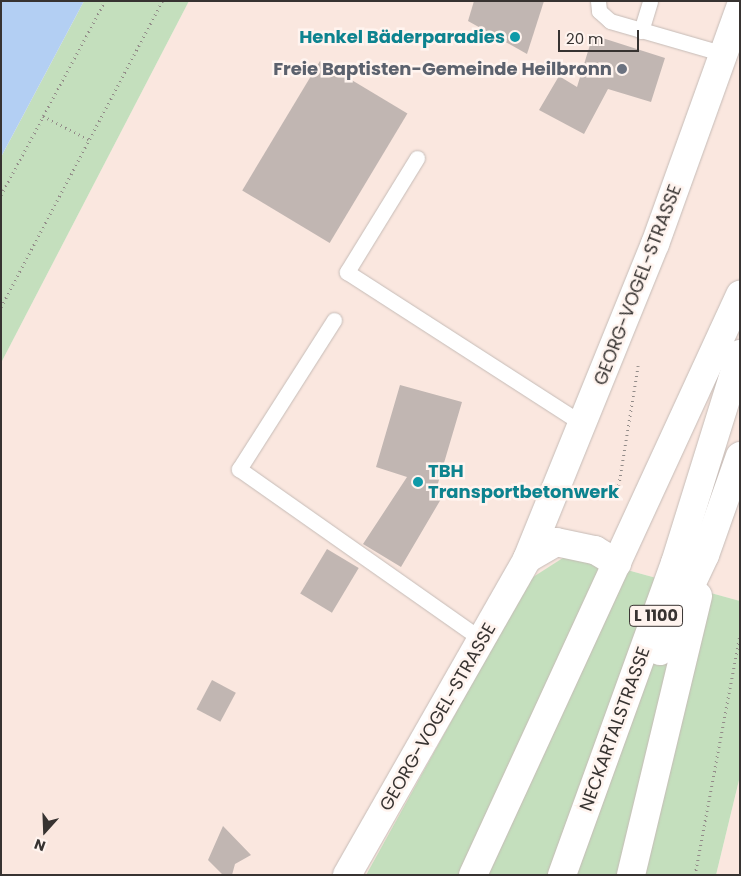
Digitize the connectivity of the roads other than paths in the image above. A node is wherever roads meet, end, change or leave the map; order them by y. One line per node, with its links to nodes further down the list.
1 (598, 1): 4 (lane)
2 (650, 1): 4 (lane)
3 (740, 8): 5 (main road, GEORG-VOGEL-STRASSE)
4 (641, 31): 5 (lane)
5 (724, 54): 10 (main road, GEORG-VOGEL-STRASSE)
6 (417, 158): 10 (lane)
7 (740, 295): 14 (main road)
8 (334, 320): 15 (lane)
9 (740, 354): 18 (main road, NECKARTALSTRASSE / L 1100)
10 (584, 425): 13 (main road, GEORG-VOGEL-STRASSE)
11 (740, 456): 12 (main road, NECKARTALSTRASSE / L 1100)
12 (705, 555): 19 (main road, NECKARTALSTRASSE / L 1100); 20 (main road)
13 (527, 559): 14 (main road); 15 (main road, GEORG-VOGEL-STRASSE)
14 (617, 563): 17 (main road)
15 (482, 640): 16 (main road, GEORG-VOGEL-STRASSE)
16 (347, 875)
17 (473, 875)
18 (562, 875)
19 (578, 875)
20 (631, 875)

